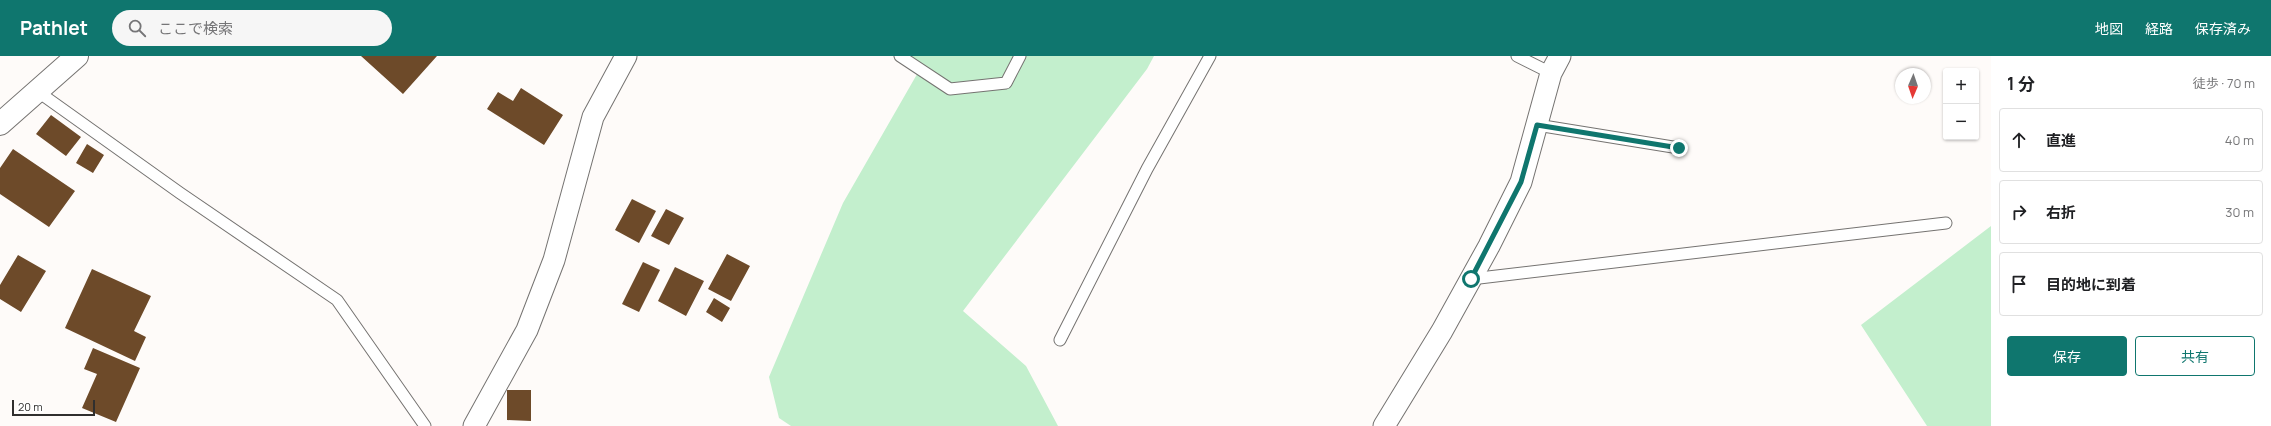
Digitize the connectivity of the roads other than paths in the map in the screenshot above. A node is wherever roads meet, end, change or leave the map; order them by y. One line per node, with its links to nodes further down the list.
1 (77, 56): 8 (street)
2 (626, 56): 16 (street)
3 (900, 56): 4 (lane)
4 (1020, 56)
5 (1210, 56): 14 (lane)
6 (1518, 56): 7 (lane)
7 (1556, 65): 10 (street)
8 (37, 91): 9 (street); 15 (lane)
9 (0, 124)
10 (1537, 125): 11 (lane); 13 (street)
11 (1679, 148)
12 (1946, 223): 13 (lane)
13 (1471, 279): 17 (street)
14 (1060, 340)
15 (425, 426)
16 (474, 426)
17 (1384, 426)

